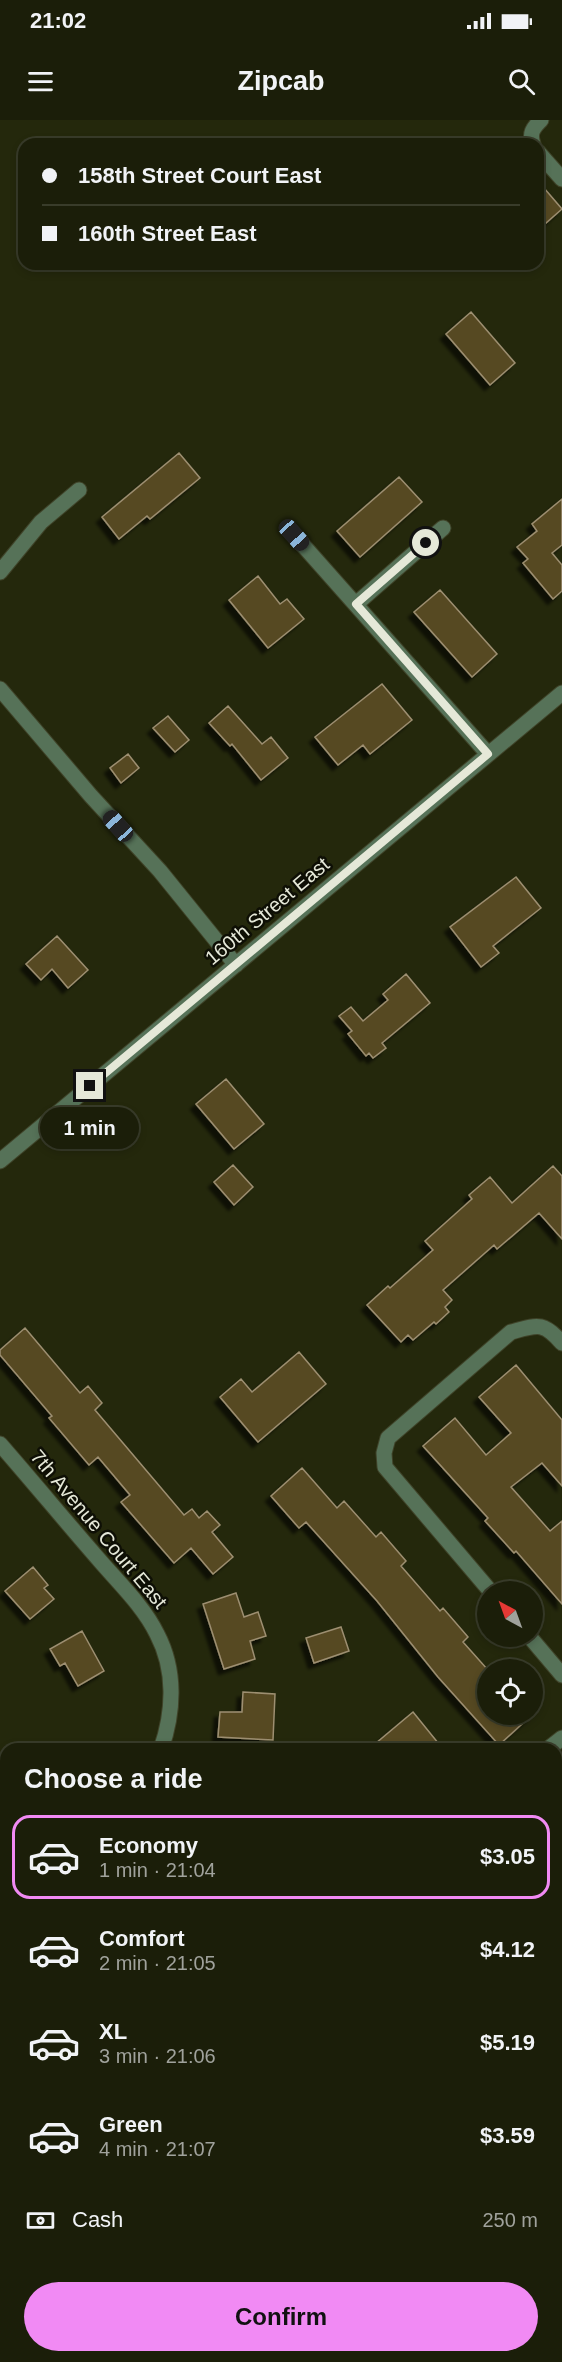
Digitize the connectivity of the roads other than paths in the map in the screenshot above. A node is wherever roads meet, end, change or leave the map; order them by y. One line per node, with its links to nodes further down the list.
1 (541, 120): 2 (street)
2 (531, 138)
3 (544, 159): 4 (street)
4 (562, 179)
5 (79, 490): 8 (street)
6 (443, 528): 9 (street)
7 (294, 535): 9 (street)
8 (0, 572)
9 (356, 604): 12 (street)
10 (0, 689): 13 (street)
11 (562, 693): 12 (street, 160th Street East)
12 (488, 754): 13 (street, 160th Street East)
13 (236, 965): 14 (street, 160th Street East)
14 (0, 1161)
15 (562, 1343): 17 (street)
16 (0, 1444): 20 (street, 7th Avenue Court East)
17 (482, 1581)
18 (538, 1647): 19 (street)
19 (562, 1675)
20 (163, 1743)

